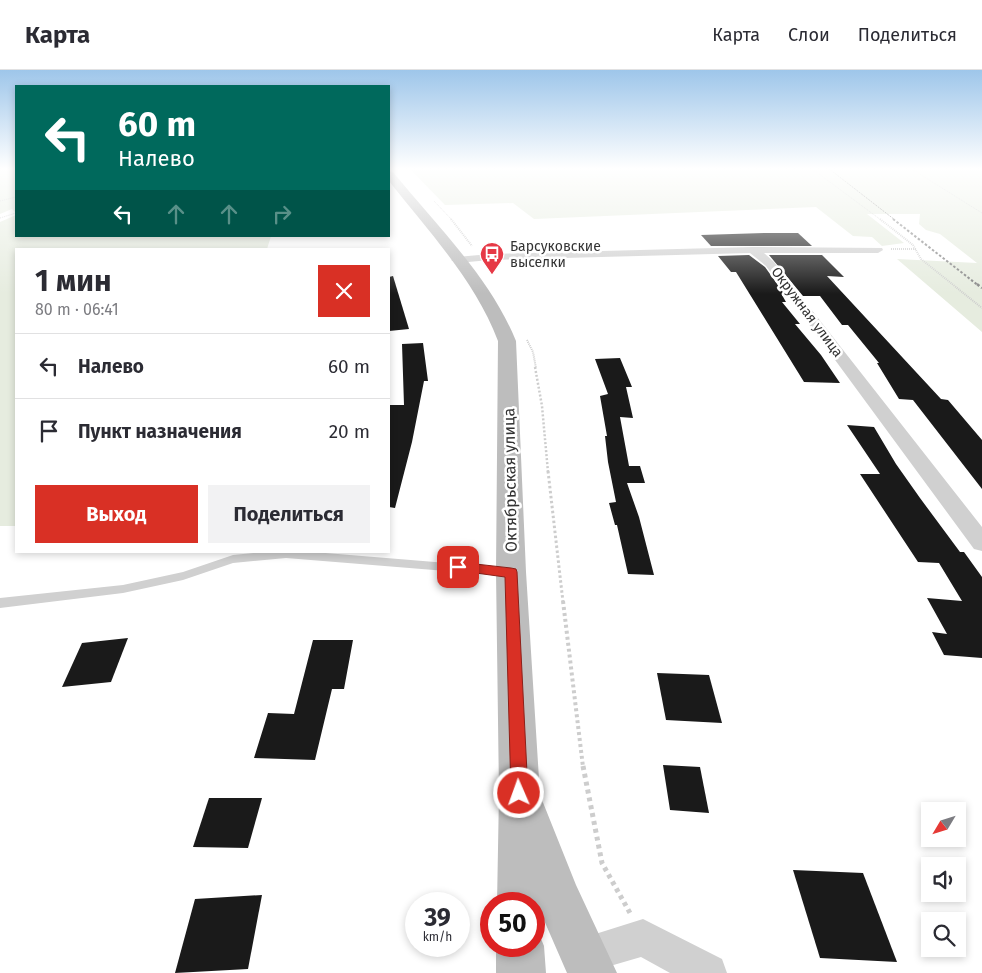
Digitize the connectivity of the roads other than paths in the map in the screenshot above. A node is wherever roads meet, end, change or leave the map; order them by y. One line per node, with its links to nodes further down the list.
1 (417, 210): 4 (main road, Октябрьская улица)
2 (753, 250): 3 (street); 4 (street); 5 (street, Окружная улица)
3 (878, 250)
4 (457, 260): 6 (main road, Октябрьская улица)
5 (982, 543)
6 (511, 572): 7 (lane); 8 (main road, Октябрьская улица)
7 (0, 603)
8 (519, 793): 9 (main road, Октябрьская улица); 11 (main road)
9 (520, 892)
10 (520, 957): 12 (main road)
11 (588, 964): 13 (street)
12 (520, 973)
13 (708, 973)

